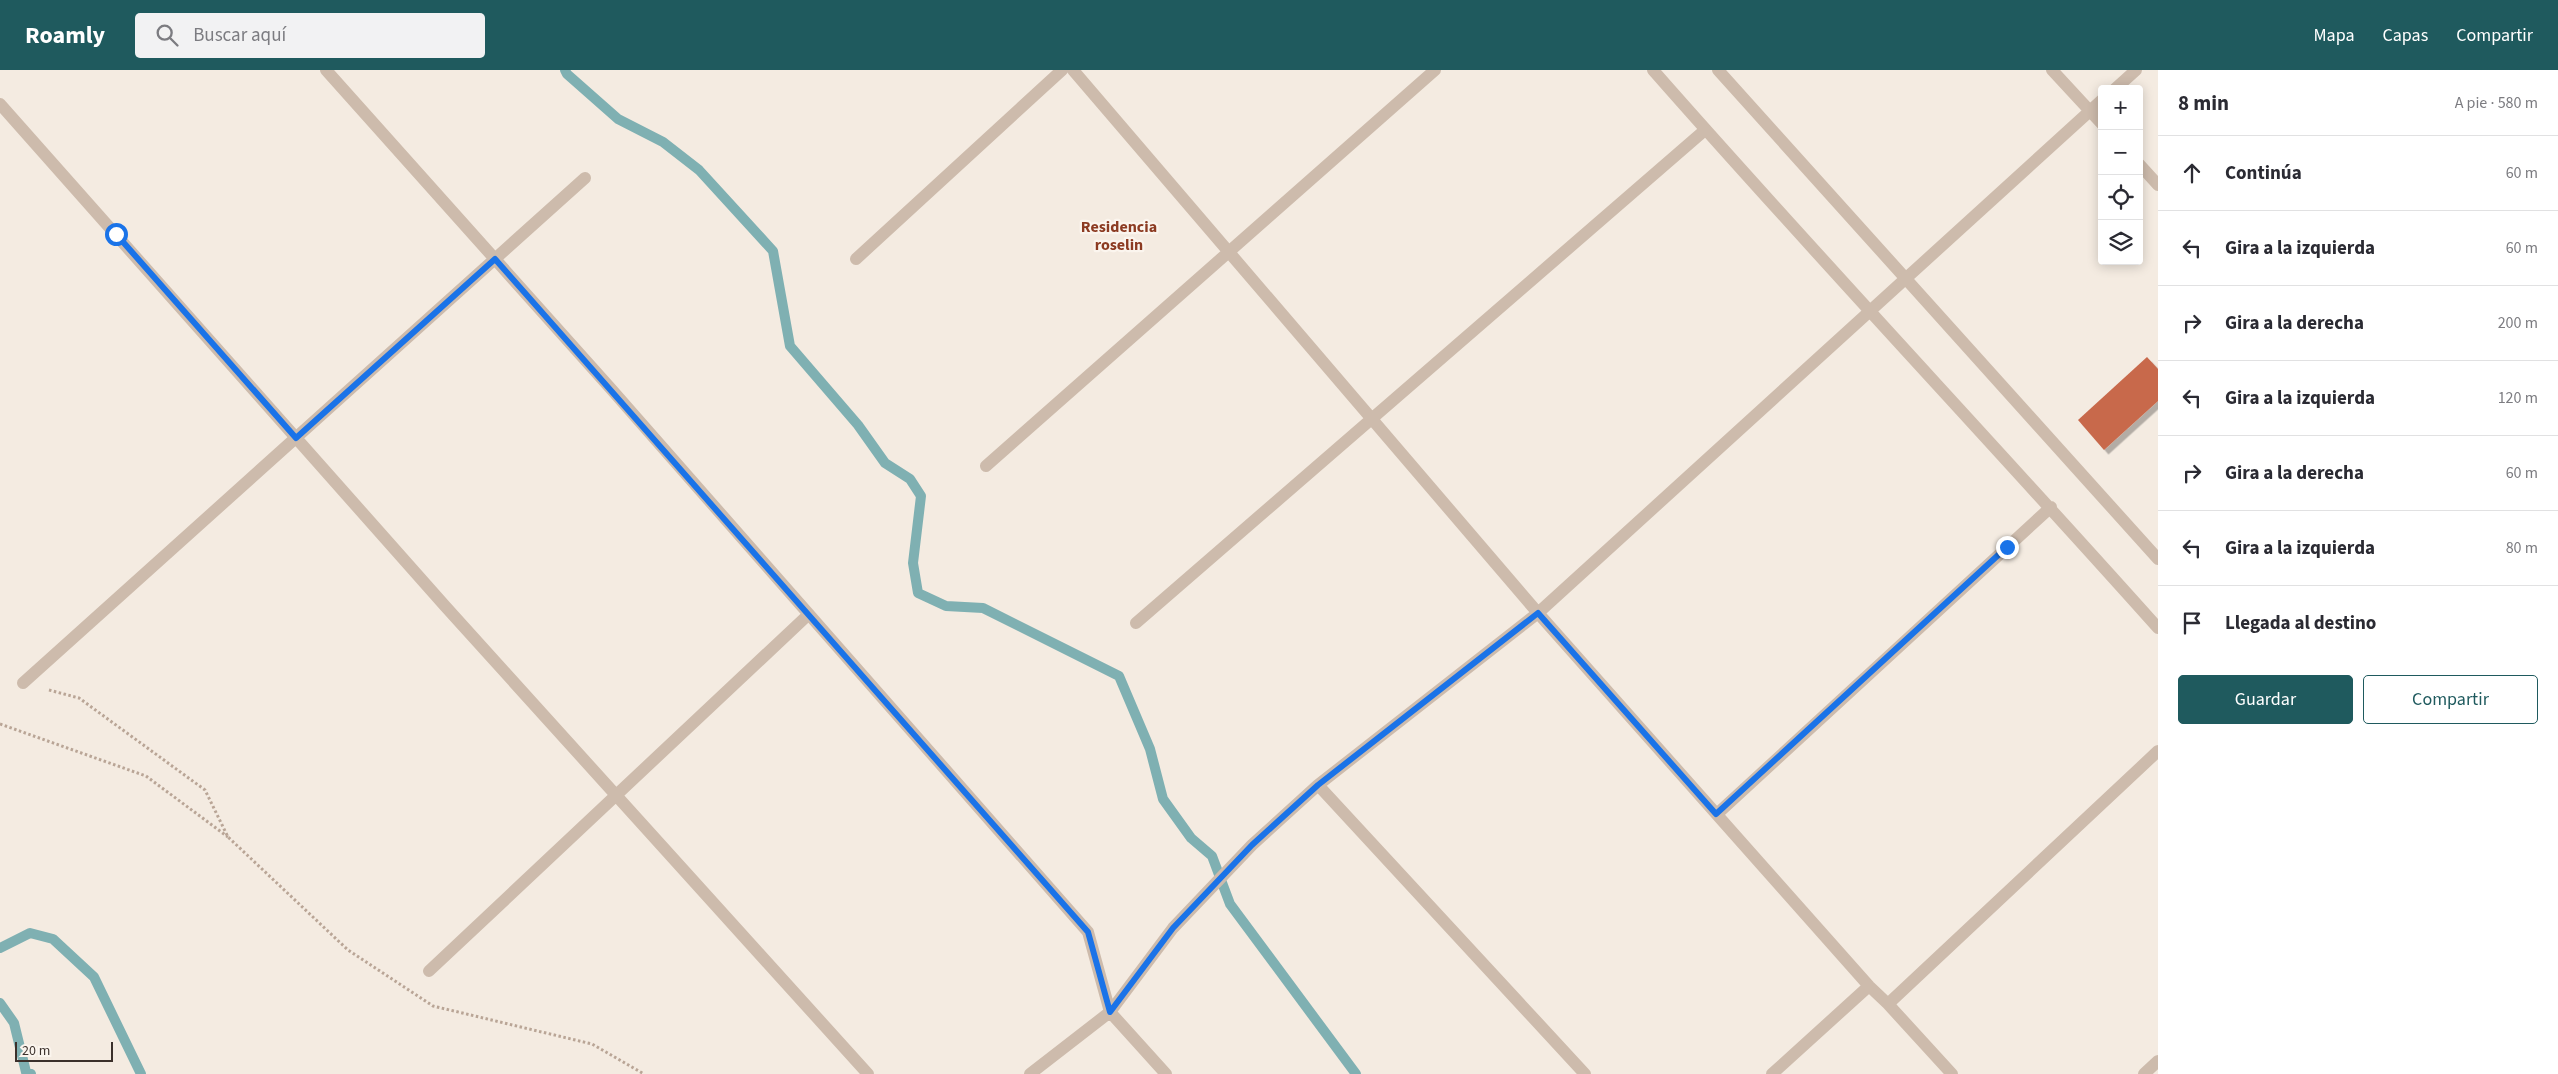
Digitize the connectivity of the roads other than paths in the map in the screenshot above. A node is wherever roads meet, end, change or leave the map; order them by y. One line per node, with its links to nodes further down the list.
1 (326, 70): 19 (street)
2 (1062, 70): 20 (street)
3 (1073, 70): 18 (street)
4 (1435, 70): 18 (street)
5 (1653, 70): 14 (street)
6 (1718, 70): 21 (street)
7 (2052, 70): 12 (street)
8 (2136, 70): 9 (street)
9 (2119, 85)
10 (2098, 103): 12 (street)
11 (0, 104): 24 (street)
12 (2090, 110): 13 (street); 21 (street)
13 (2098, 119)
14 (1705, 130): 22 (street); 23 (street)
15 (2143, 168): 17 (street)
16 (585, 178): 19 (street)
17 (2158, 184)
18 (1229, 252): 23 (street); 25 (street)
19 (495, 259): 24 (street); 29 (street)
20 (856, 259)
21 (1906, 277): 22 (street); 27 (street)
22 (1869, 311): 26 (street); 28 (street)
23 (1371, 419): 28 (street); 30 (street)
24 (296, 438): 32 (street); 35 (street)
25 (986, 466)
26 (2051, 507): 31 (street); 36 (street)
27 (2158, 558)
28 (1538, 613): 34 (street); 36 (street)
29 (809, 614): 35 (street); 40 (street)
30 (1136, 623)
31 (2158, 628)
32 (23, 684)
33 (2158, 752): 39 (street)
34 (1318, 785): 40 (street); 45 (street)
35 (616, 795): 37 (street); 42 (street)
36 (1716, 814): 38 (street)
37 (429, 971)
38 (1869, 986): 39 (street); 46 (street)
39 (1888, 1004): 47 (street)
40 (1110, 1012): 43 (street); 44 (street)
41 (2158, 1061): 48 (street)
42 (868, 1074)
43 (1030, 1074)
44 (1166, 1074)
45 (1585, 1074)
46 (1772, 1074)
47 (1952, 1074)
48 (2144, 1074)

